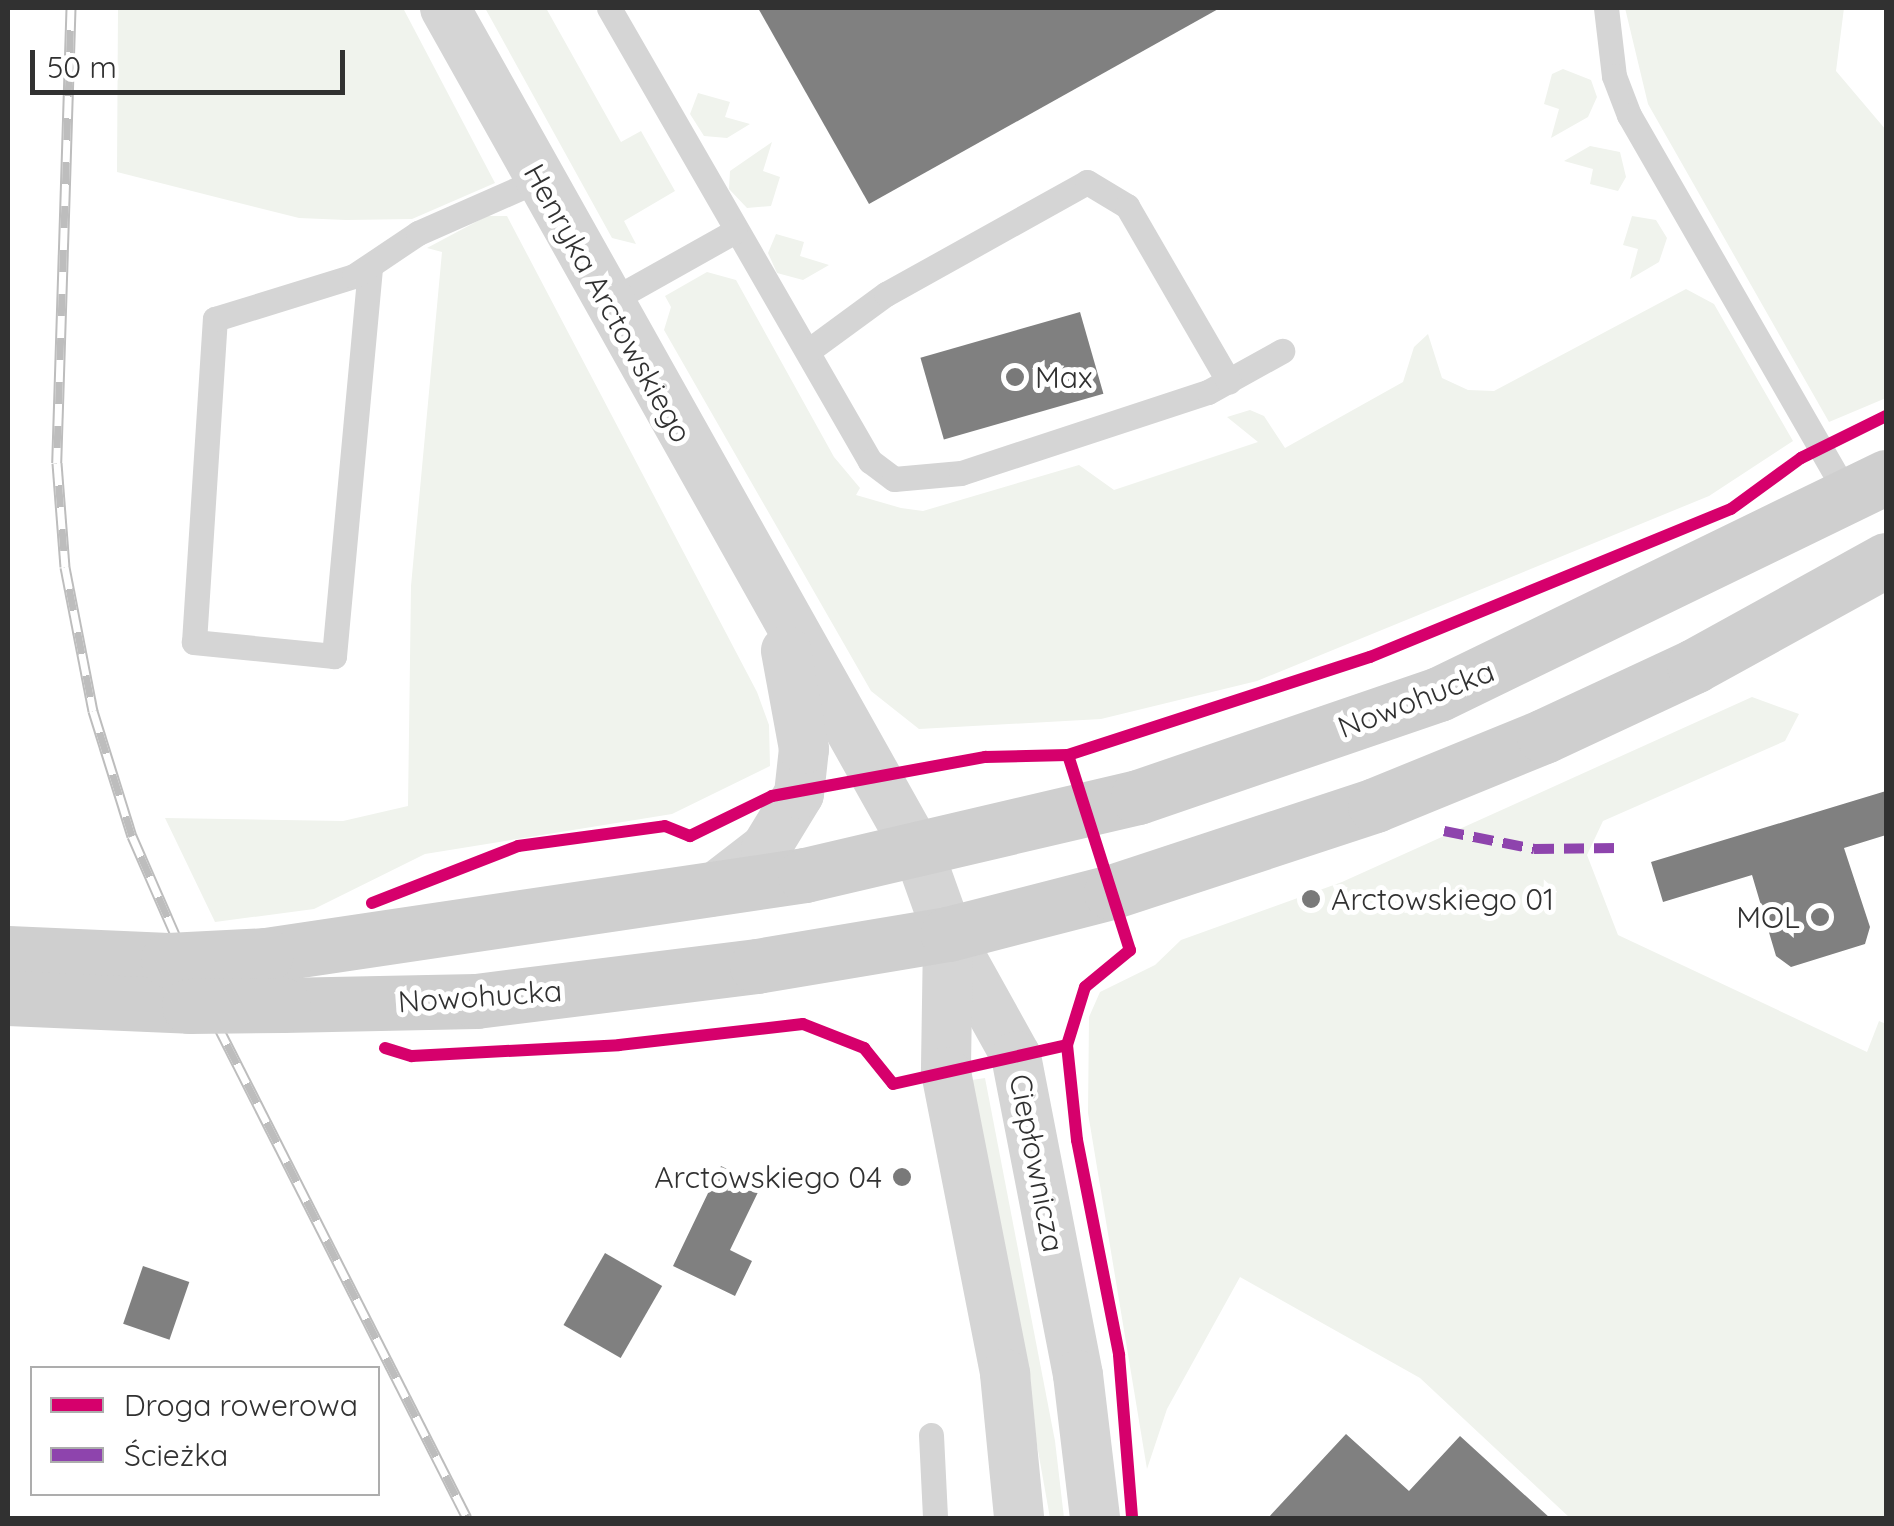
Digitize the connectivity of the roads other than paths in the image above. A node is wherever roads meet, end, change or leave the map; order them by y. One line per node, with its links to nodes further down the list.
1 (445, 8): 4 (street, Henryka Arctowskiego)
2 (609, 8): 5 (lane)
3 (1606, 8): 11 (lane)
4 (538, 180): 6 (lane); 7 (street, Henryka Arctowskiego)
5 (735, 231): 7 (lane); 9 (lane)
6 (370, 268): 6 (lane)
7 (605, 304): 13 (street, Henryka Arctowskiego)
8 (1282, 351): 10 (lane)
9 (808, 352): 10 (lane); 10 (lane)
10 (1228, 382)
11 (1868, 487): 14 (main road, Nowohucka)
12 (1886, 560): 16 (main road, Nowohucka)
13 (774, 597): 14 (street, Henryka Arctowskiego); 15 (street, Henryka Arctowskiego)
14 (919, 853): 15 (main road, Nowohucka); 16 (street)
15 (709, 892): 18 (main road, Nowohucka)
16 (948, 934): 18 (main road, Nowohucka); 23 (street); 24 (street, Ciepłownicza)
17 (8, 952): 19 (main road, Nowohucka)
18 (274, 980): 19 (main road, Nowohucka, bridge)
19 (179, 983): 20 (main road, Nowohucka)
20 (8, 998)
21 (931, 1435): 22 (lane)
22 (935, 1518)
23 (1019, 1518)
24 (1094, 1518)

